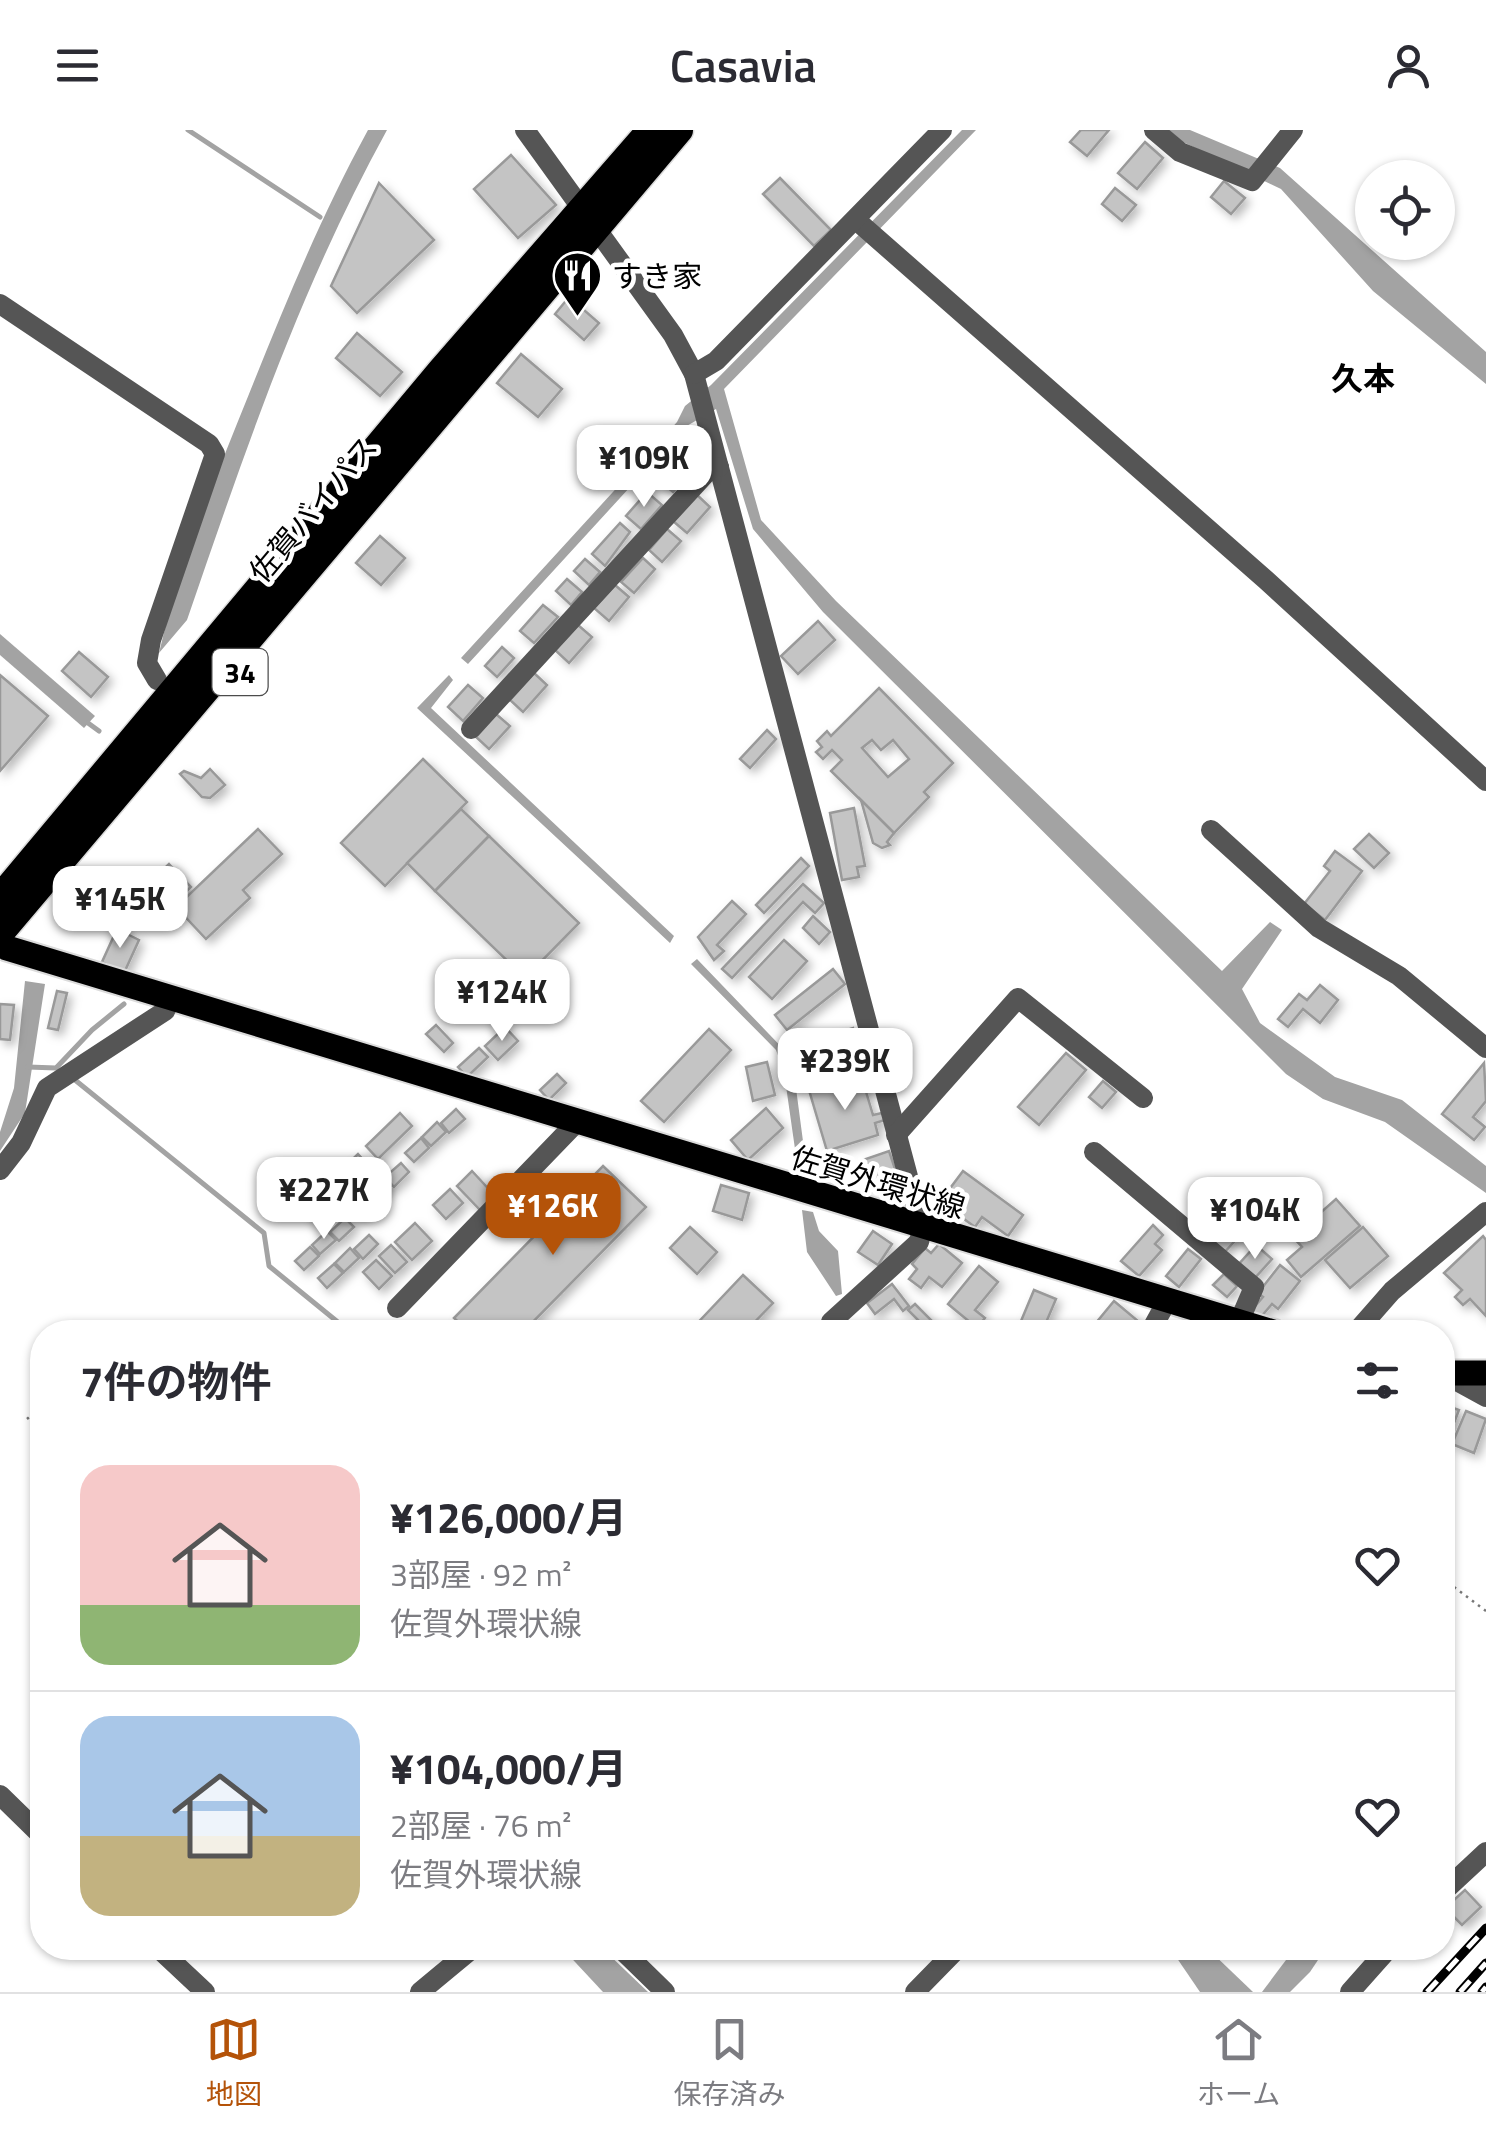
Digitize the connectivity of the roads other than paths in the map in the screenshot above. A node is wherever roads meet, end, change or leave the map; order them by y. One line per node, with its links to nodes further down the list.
1 (525, 130): 7 (street)
2 (651, 130): 7 (highway, 佐賀バイパス / 34)
3 (680, 130): 7 (highway, 佐賀バイパス / 34)
4 (942, 130): 8 (street)
5 (1154, 130): 6 (street)
6 (1292, 130)
7 (588, 220): 10 (highway, 佐賀バイパス / 34); 11 (street)
8 (865, 229): 11 (street); 16 (street)
9 (0, 304): 14 (street)
10 (450, 379): 13 (highway, 佐賀バイパス / 34); 14 (highway, 34); 20 (highway, 34)
11 (696, 382): 12 (street)
12 (718, 467): 15 (street); 25 (street)
13 (275, 586): 19 (highway, 佐賀バイパス / 34); 20 (highway, 佐賀バイパス / 34)
14 (157, 680): 18 (highway, 34)
15 (471, 729)
16 (1486, 782)
17 (1211, 830): 22 (street)
18 (0, 870)
19 (0, 898)
20 (2, 946): 21 (main road, 佐賀外環状線)
21 (170, 1000): 24 (main road, 佐賀外環状線); 27 (street)
22 (1486, 1048)
23 (1143, 1098): 25 (street)
24 (576, 1124): 29 (main road, 佐賀外環状線); 31 (street)
25 (896, 1134): 29 (street)
26 (1094, 1152): 35 (street)
27 (0, 1170)
28 (1486, 1212): 36 (street)
29 (922, 1229): 30 (main road, 佐賀外環状線); 32 (street)
30 (1167, 1302): 33 (street); 34 (main road, 佐賀外環状線)
31 (397, 1308)
32 (834, 1320)
33 (1157, 1320)
34 (1231, 1320)
35 (1239, 1320)
36 (1367, 1320)
37 (1486, 1372): 38 (main road)
38 (1455, 1373)
39 (1455, 1380): 40 (street)
40 (1486, 1397)
41 (0, 1795): 42 (street)
42 (30, 1824)
43 (1486, 1852): 44 (street)
44 (1455, 1881)
45 (171, 1960): 51 (street)
46 (461, 1960): 50 (street)
47 (632, 1960): 52 (street)
48 (946, 1960): 53 (street)
49 (1378, 1960): 54 (street)
50 (431, 1989)
51 (205, 1992)
52 (665, 1992)
53 (915, 1992)
54 (1350, 1992)

